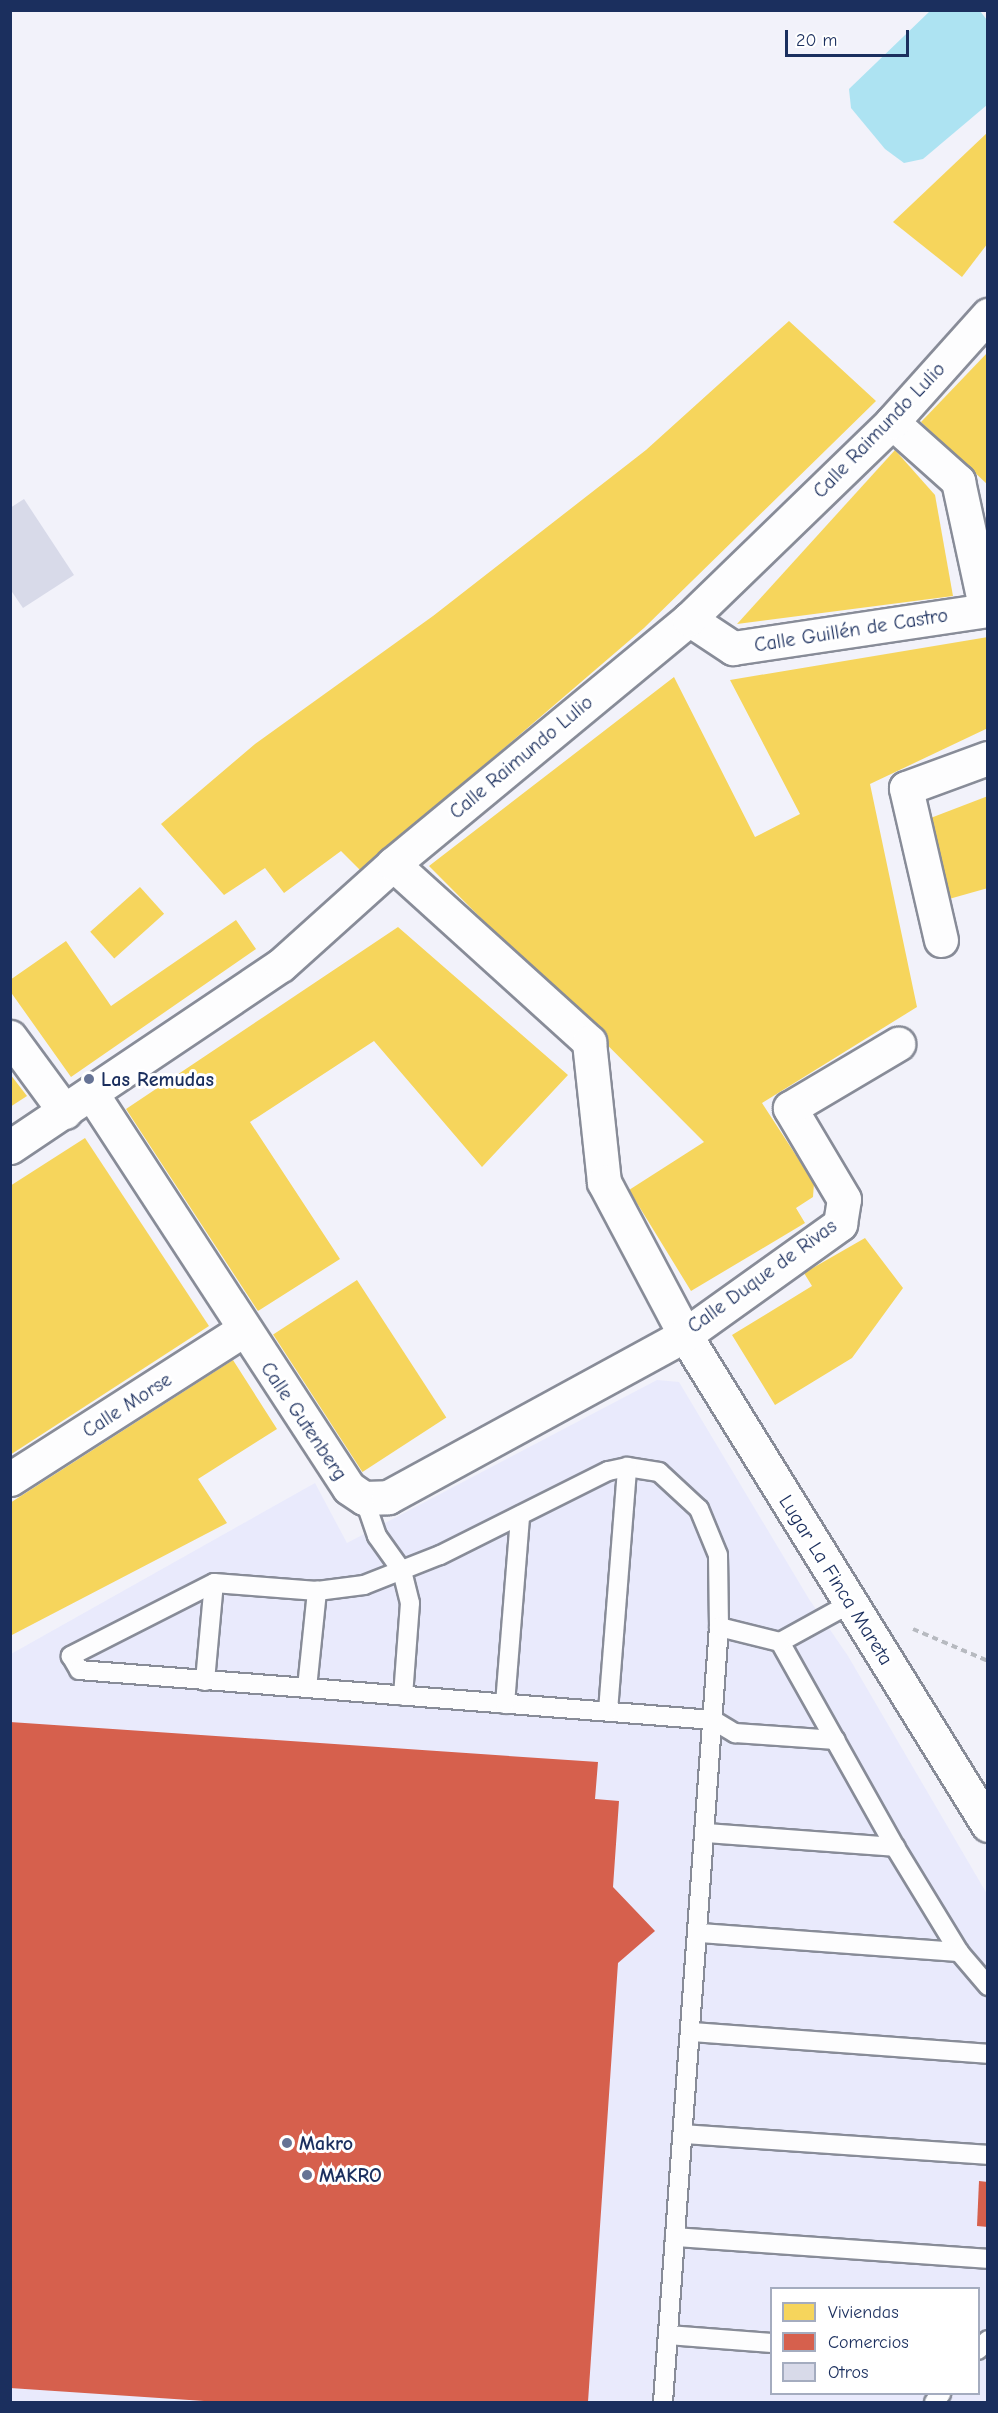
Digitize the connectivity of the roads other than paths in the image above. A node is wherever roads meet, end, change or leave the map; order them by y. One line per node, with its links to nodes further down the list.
1 (987, 315): 2 (street, Calle Raimundo Lulio)
2 (892, 422): 3 (street); 4 (street, Calle Raimundo Lulio)
3 (987, 610): 4 (street, Calle Guillén de Castro)
4 (689, 619): 6 (street, Calle Raimundo Lulio)
5 (987, 758): 7 (street)
6 (393, 864): 10 (street, Calle Raimundo Lulio); 14 (street, Calle Duque de Rivas)
7 (941, 940)
8 (10, 1037): 11 (street)
9 (898, 1044): 14 (street, Calle Duque de Rivas)
10 (92, 1094): 11 (street, Calle Raimundo Lulio); 13 (street, Calle Gutenberg)
11 (65, 1112): 12 (street, Calle Raimundo Lulio)
12 (10, 1147)
13 (243, 1330): 16 (street, Calle Morse); 17 (street, Calle Gutenberg)
14 (685, 1335): 17 (street, Calle Gutenberg); 22 (street, Lugar La Finca Mareta)
15 (627, 1467): 18 (lane); 23 (lane); 29 (lane)
16 (10, 1479)
17 (364, 1498): 19 (lane)
18 (520, 1516): 19 (lane); 28 (lane)
19 (402, 1571): 21 (lane); 27 (lane)
20 (214, 1583): 21 (lane); 25 (lane); 25 (lane)
21 (317, 1591): 26 (lane)
22 (851, 1603): 24 (lane); 32 (street, Lugar La Finca Mareta)
23 (719, 1627): 24 (lane); 30 (lane)
24 (780, 1642): 31 (lane)
25 (205, 1681): 26 (lane)
26 (308, 1688): 27 (lane)
27 (403, 1696): 28 (lane)
28 (506, 1704): 29 (lane)
29 (608, 1711): 30 (lane)
30 (713, 1720): 31 (lane); 33 (lane)
31 (836, 1740): 34 (lane)
32 (987, 1825)
33 (705, 1833): 34 (lane); 35 (lane)
34 (895, 1846): 36 (lane)
35 (699, 1933): 36 (lane); 38 (lane)
36 (959, 1952): 37 (lane)
37 (987, 1986)
38 (691, 2032): 39 (lane); 40 (lane)
39 (987, 2054)
40 (683, 2134): 41 (lane); 42 (lane)
41 (987, 2155)
42 (675, 2237): 43 (lane); 44 (lane)
43 (987, 2259)
44 (668, 2335): 45 (lane); 46 (lane)
45 (770, 2343)
46 (663, 2403)

